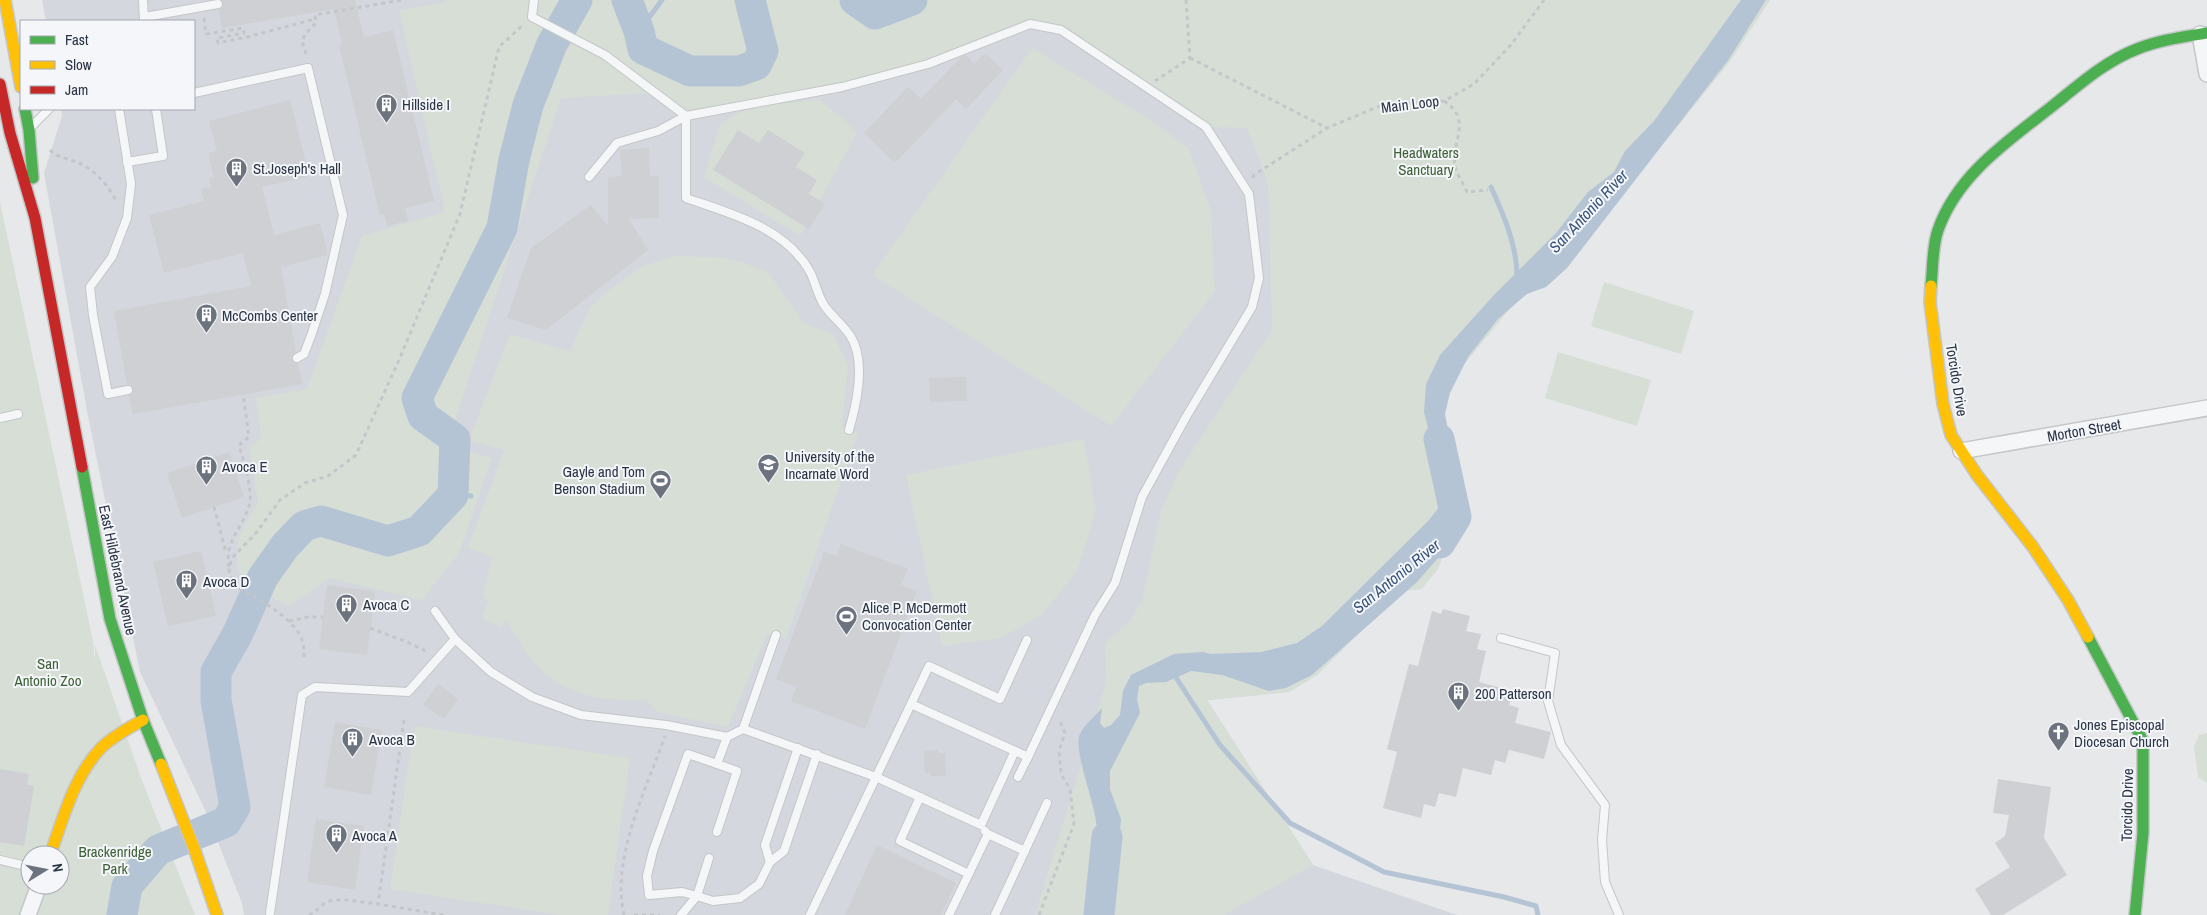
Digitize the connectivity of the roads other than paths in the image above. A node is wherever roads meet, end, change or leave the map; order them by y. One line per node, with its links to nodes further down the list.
1 (5, 0): 8 (street)
2 (143, 0): 5 (lane)
3 (534, 0): 15 (lane)
4 (218, 4): 5 (lane)
5 (144, 19)
6 (2204, 33): 7 (street); 26 (street, Torcido Drive)
7 (2207, 74)
8 (20, 78)
9 (0, 84): 19 (street, East Hildebrand Avenue)
10 (195, 93): 20 (lane)
11 (25, 110): 16 (street, East Hildebrand Avenue)
12 (48, 110): 16 (lane)
13 (119, 110): 17 (lane)
14 (156, 110): 17 (lane)
15 (686, 116): 18 (lane); 25 (lane); 39 (lane)
16 (29, 130): 19 (street, East Hildebrand Avenue)
17 (127, 162): 21 (lane)
18 (589, 177)
19 (35, 218): 33 (street, East Hildebrand Avenue)
20 (297, 358)
21 (128, 390)
22 (2207, 408): 26 (street, Morton Street)
23 (18, 414): 24 (lane)
24 (0, 418)
25 (849, 430)
26 (1961, 451): 65 (street, Torcido Drive)
27 (435, 611): 30 (lane)
28 (776, 636): 34 (lane)
29 (1501, 638): 64 (lane)
30 (455, 639): 35 (lane); 57 (lane)
31 (1027, 640): 32 (lane)
32 (911, 704): 37 (lane); 41 (lane)
33 (142, 720): 48 (street); 59 (street, East Hildebrand Avenue)
34 (743, 729): 35 (lane); 36 (lane)
35 (727, 737): 40 (lane)
36 (798, 748): 38 (lane); 52 (lane)
37 (1015, 751): 39 (lane); 45 (lane)
38 (817, 754): 41 (lane); 52 (lane)
39 (1028, 757): 42 (lane)
40 (717, 764): 46 (lane); 56 (lane)
41 (876, 777): 43 (lane); 61 (lane)
42 (1018, 777)
43 (920, 797): 45 (lane); 54 (lane)
44 (1047, 803): 49 (lane)
45 (981, 825): 47 (lane)
46 (717, 832)
47 (988, 834): 49 (lane); 54 (lane)
48 (54, 845)
49 (1025, 851): 63 (lane)
50 (709, 858): 56 (lane)
51 (0, 860): 53 (lane)
52 (770, 862): 56 (lane)
53 (20, 865)
54 (969, 874): 62 (lane)
55 (35, 895): 58 (street)
56 (696, 896): 60 (lane)
57 (270, 913)
58 (28, 915)
59 (217, 915)
60 (681, 915)
61 (810, 915)
62 (950, 915)
63 (995, 915)
64 (1619, 915)
65 (2135, 915)

